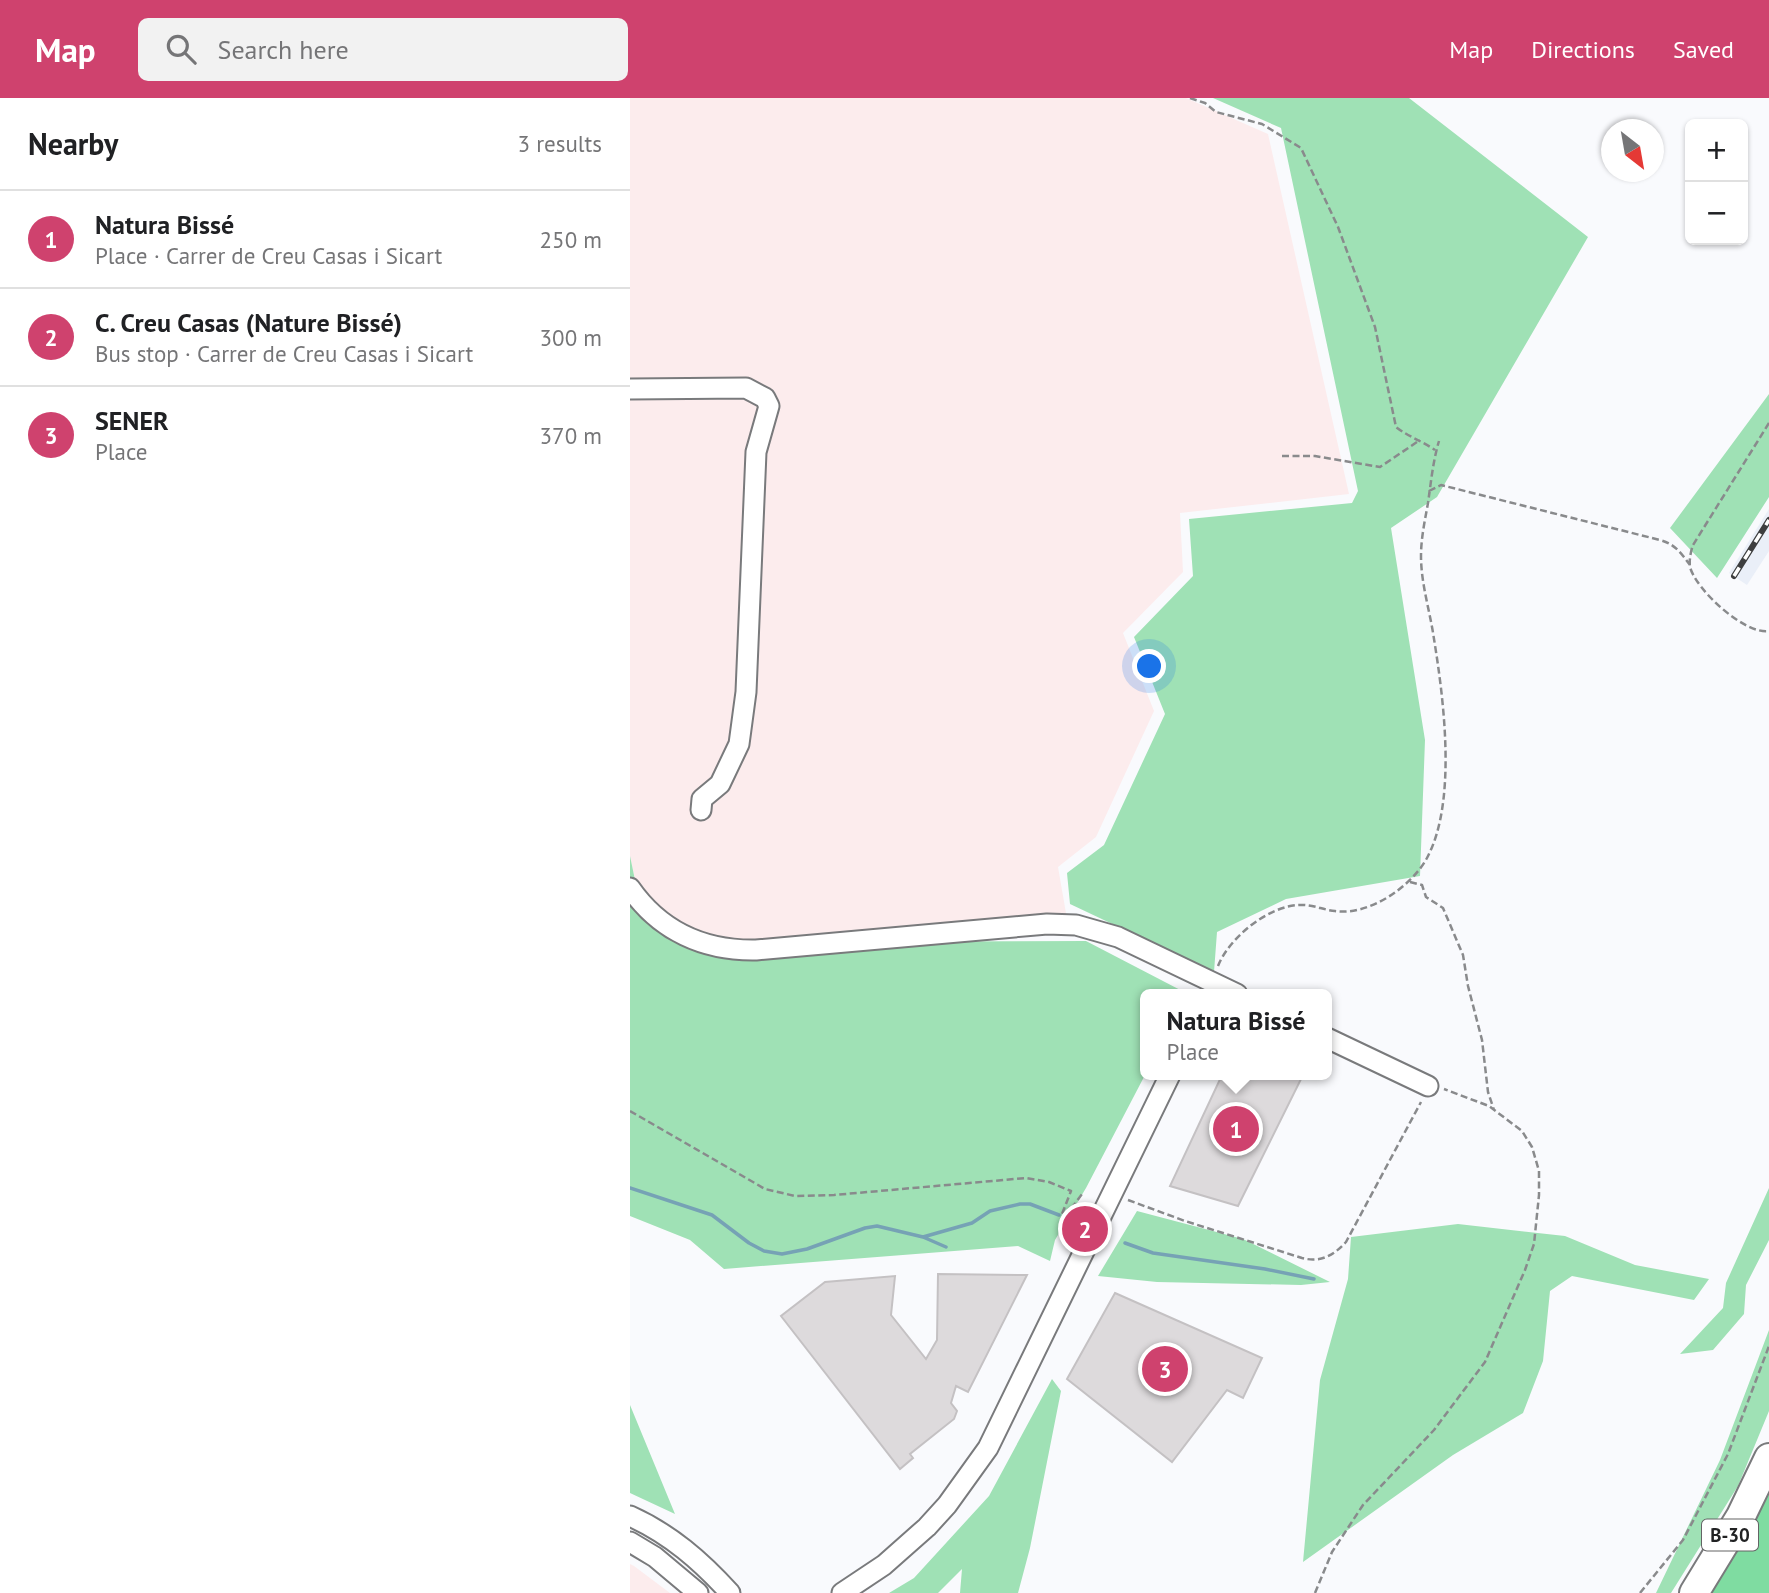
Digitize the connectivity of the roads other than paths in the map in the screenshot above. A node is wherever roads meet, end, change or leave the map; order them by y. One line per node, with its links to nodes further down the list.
1 (630, 389): 2 (street)
2 (701, 810)
3 (630, 888): 4 (street)
4 (1212, 984)
5 (1332, 1041): 7 (street)
6 (1168, 1080): 13 (street)
7 (1424, 1094)
8 (1769, 1458): 14 (highway, B-30)
9 (630, 1516): 12 (street)
10 (630, 1542): 11 (street)
11 (698, 1593)
12 (730, 1593)
13 (842, 1593)
14 (1695, 1593)

